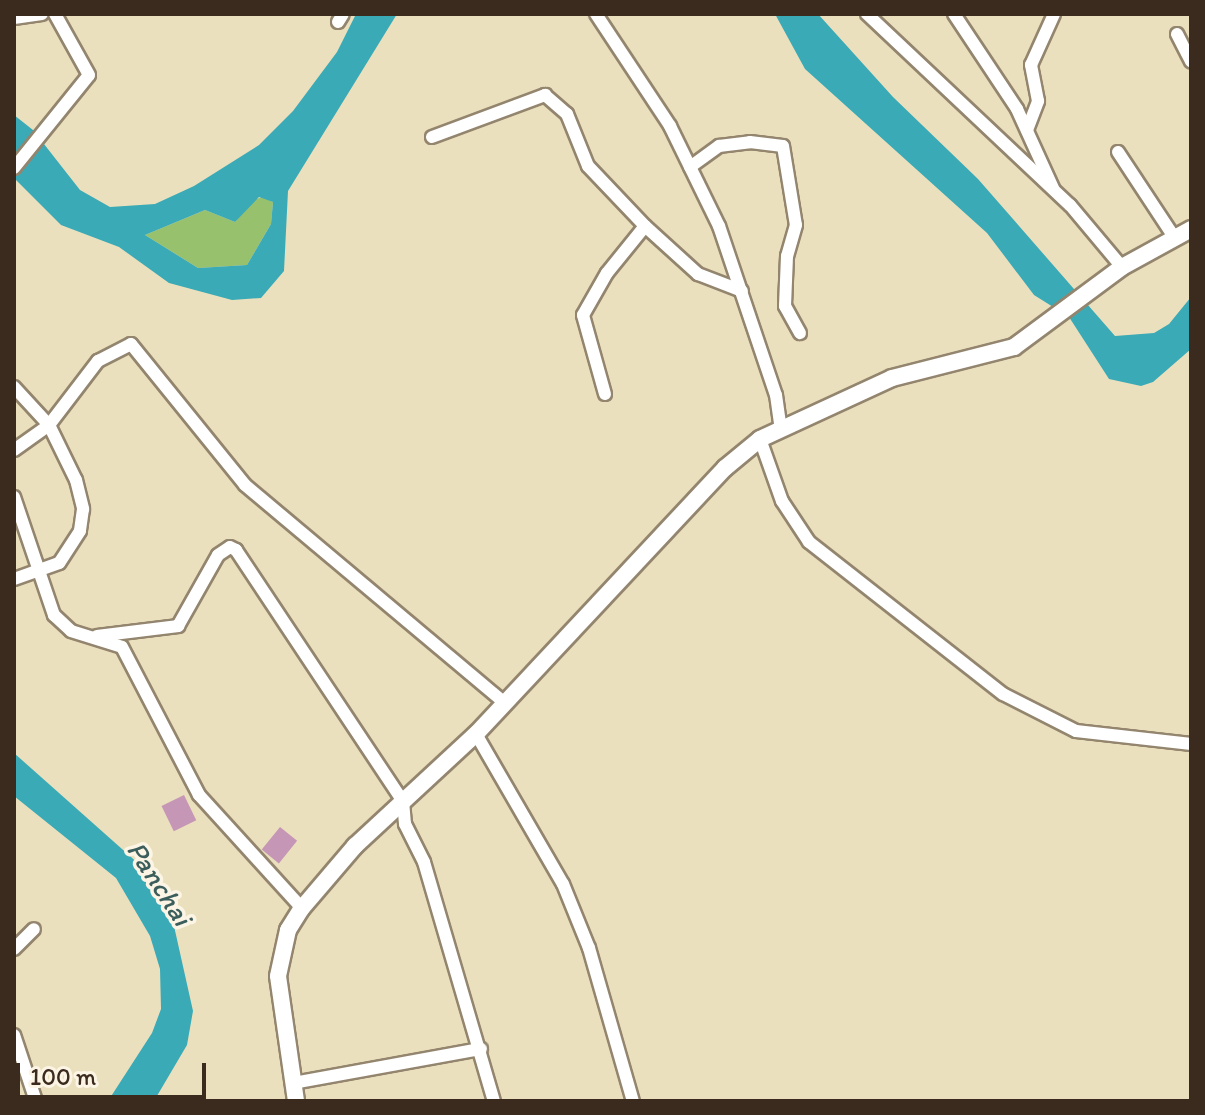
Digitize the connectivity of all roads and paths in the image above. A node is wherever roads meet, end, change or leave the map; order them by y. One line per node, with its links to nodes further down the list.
1 (42, 14): 7 (street)
2 (55, 14): 14 (street)
3 (596, 14): 13 (street)
4 (867, 14): 15 (street)
5 (954, 14): 10 (street)
6 (1054, 14): 10 (street)
7 (14, 18)
8 (1177, 34): 9 (street)
9 (1191, 62)
10 (1027, 130): 15 (street)
11 (432, 137): 16 (street)
12 (1118, 152): 18 (street)
13 (690, 167): 20 (street); 21 (street)
14 (14, 168)
15 (1055, 192): 19 (street)
16 (645, 226): 20 (street); 23 (street)
17 (1191, 229): 18 (street)
18 (1174, 237): 19 (street)
19 (1122, 267): 25 (street)
20 (742, 291): 25 (street)
21 (800, 333)
22 (14, 387): 24 (street)
23 (605, 394)
24 (49, 425): 27 (street); 29 (street); 32 (street)
25 (781, 429): 26 (street)
26 (760, 439): 32 (street); 35 (street)
27 (14, 450)
28 (14, 497): 29 (street)
29 (38, 575): 30 (street); 31 (street)
30 (14, 579)
31 (97, 636): 37 (street); 38 (street)
32 (505, 703): 34 (street)
33 (1191, 731): 35 (street)
34 (476, 734): 37 (street); 47 (street)
35 (1178, 739): 36 (street)
36 (1191, 744)
37 (403, 801): 38 (street); 42 (street)
38 (302, 908): 43 (street)
39 (34, 929): 40 (street)
40 (14, 949)
41 (14, 1035): 45 (street)
42 (481, 1049): 43 (street); 44 (street)
43 (293, 1083): 46 (street)
44 (488, 1099)
45 (36, 1101)
46 (296, 1101)
47 (633, 1101)

